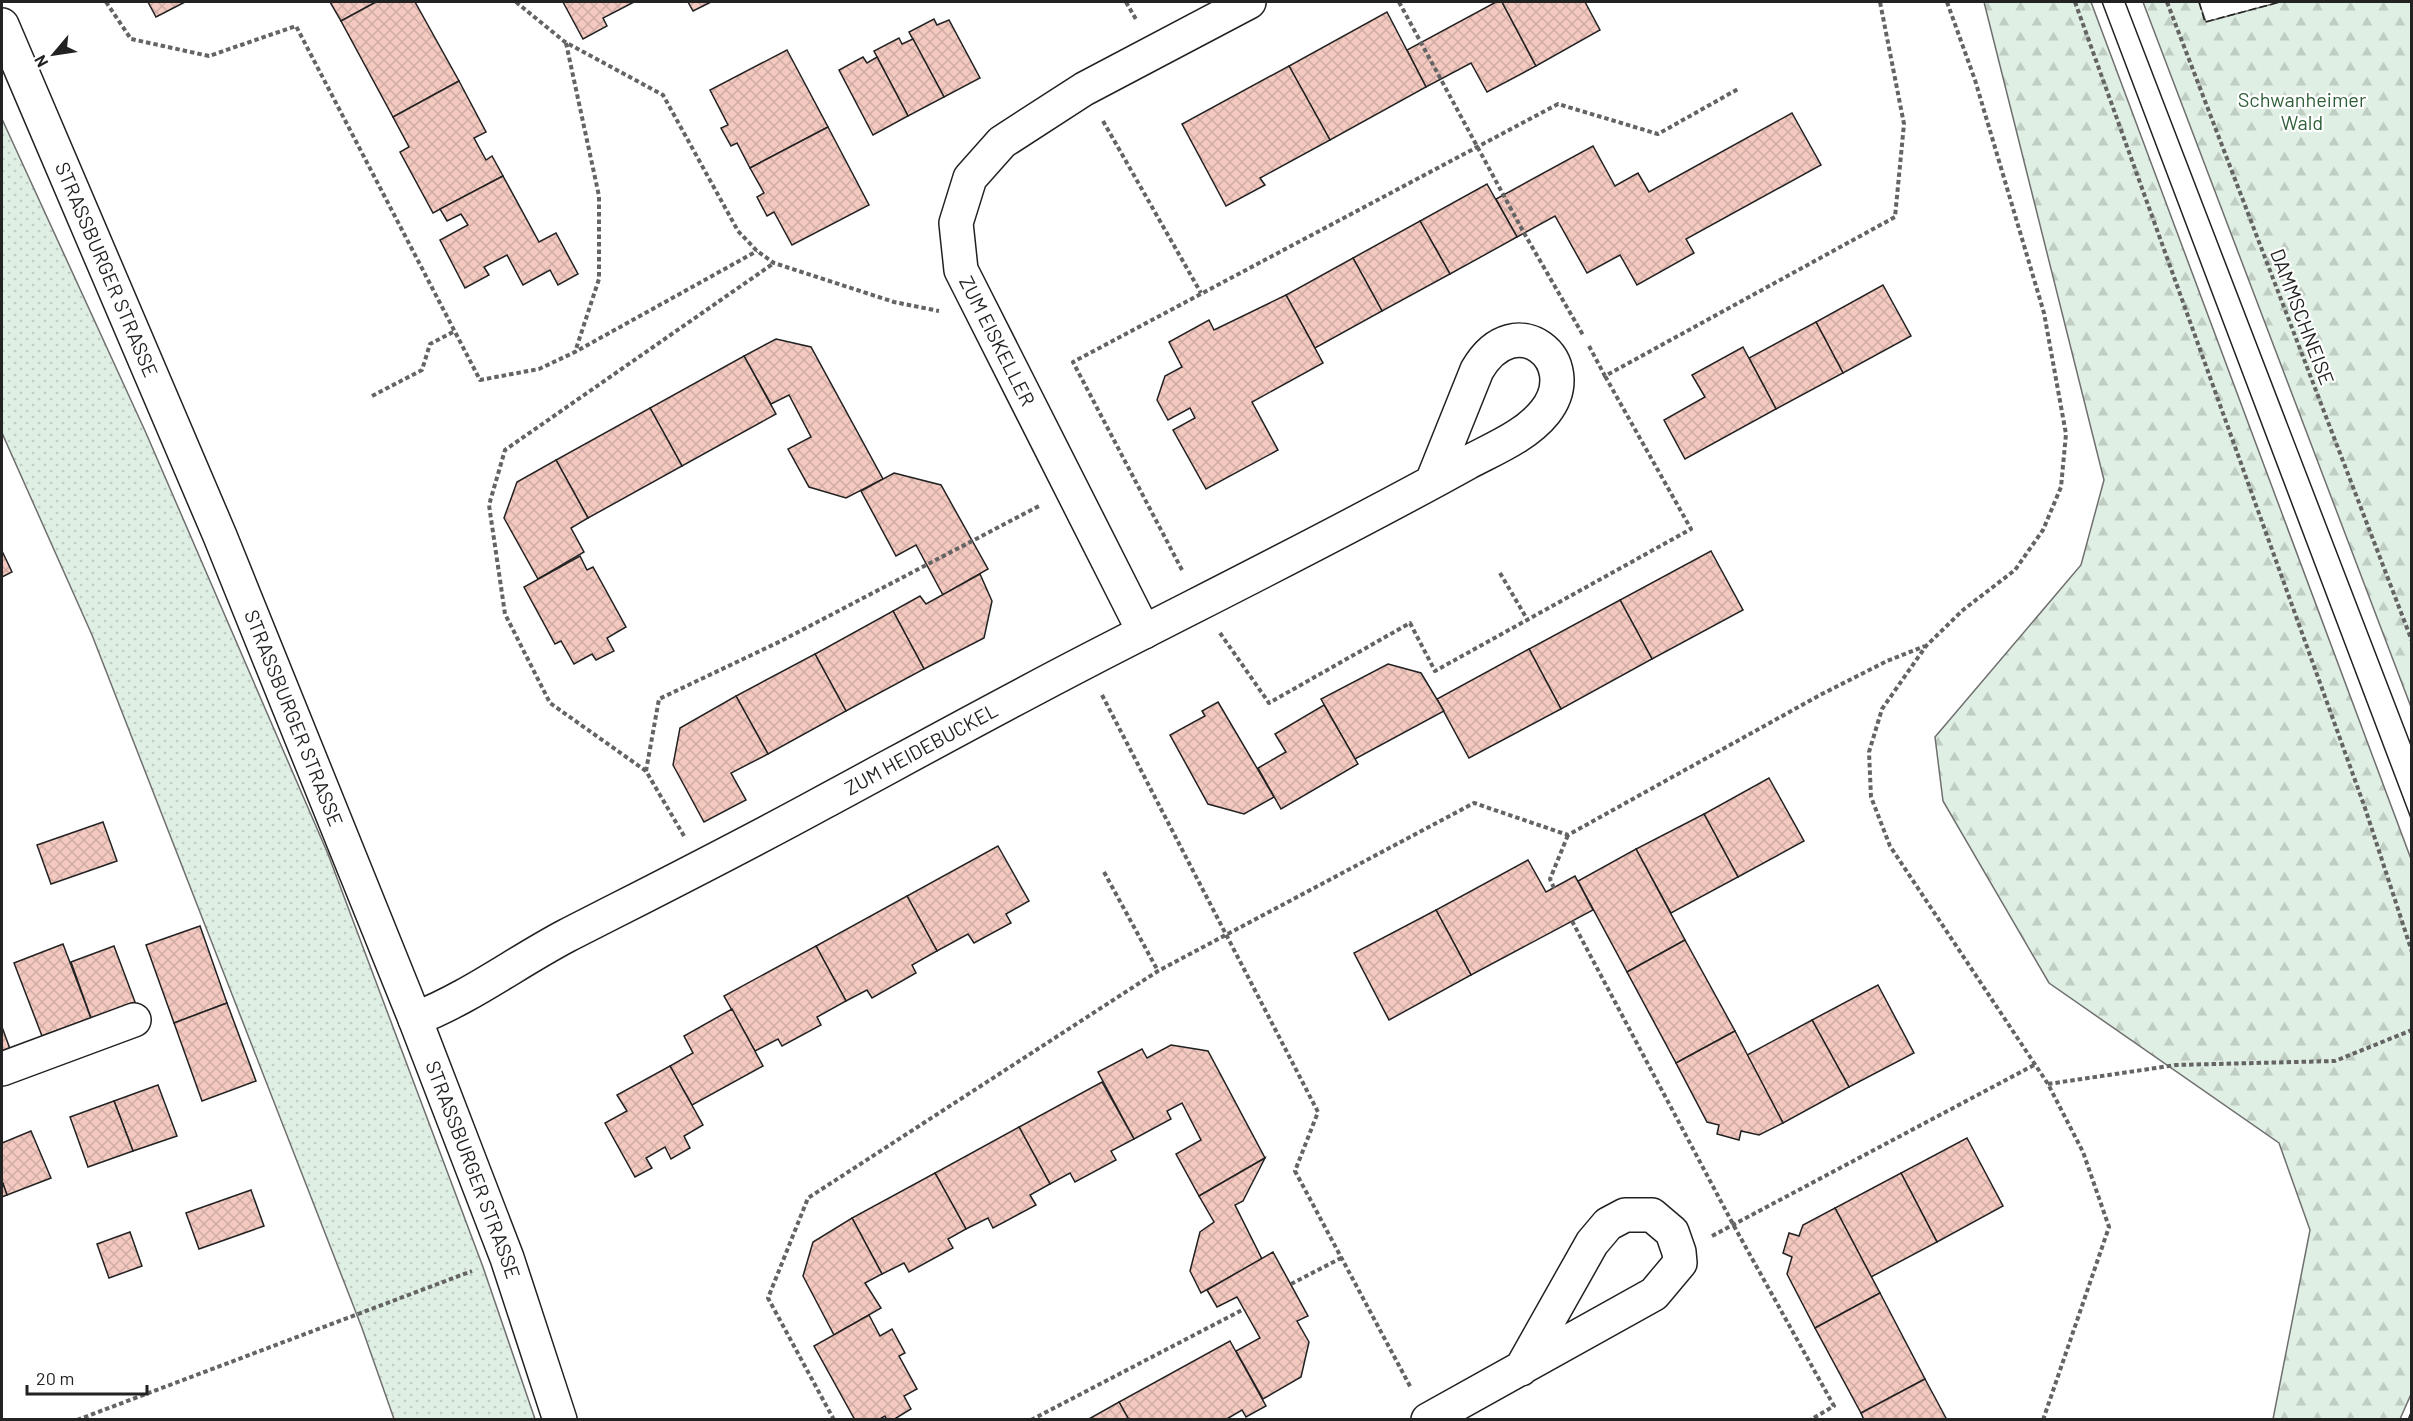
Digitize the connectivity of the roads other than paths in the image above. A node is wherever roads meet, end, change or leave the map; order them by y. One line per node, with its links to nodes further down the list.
1 (1250, 2): 4 (street, ZUM EISKELLER)
2 (2, 25): 5 (street, STRASSBURGER STRASSE)
3 (1432, 483): 3 (street, ZUM HEIDEBUCKEL); 4 (street, ZUM HEIDEBUCKEL)
4 (1144, 632): 5 (street, ZUM HEIDEBUCKEL)
5 (415, 1019): 9 (street, STRASSBURGER STRASSE)
6 (134, 1020): 7 (street)
7 (2, 1069)
8 (1521, 1369): 8 (street); 10 (street)
9 (560, 1419)
10 (1428, 1419)

